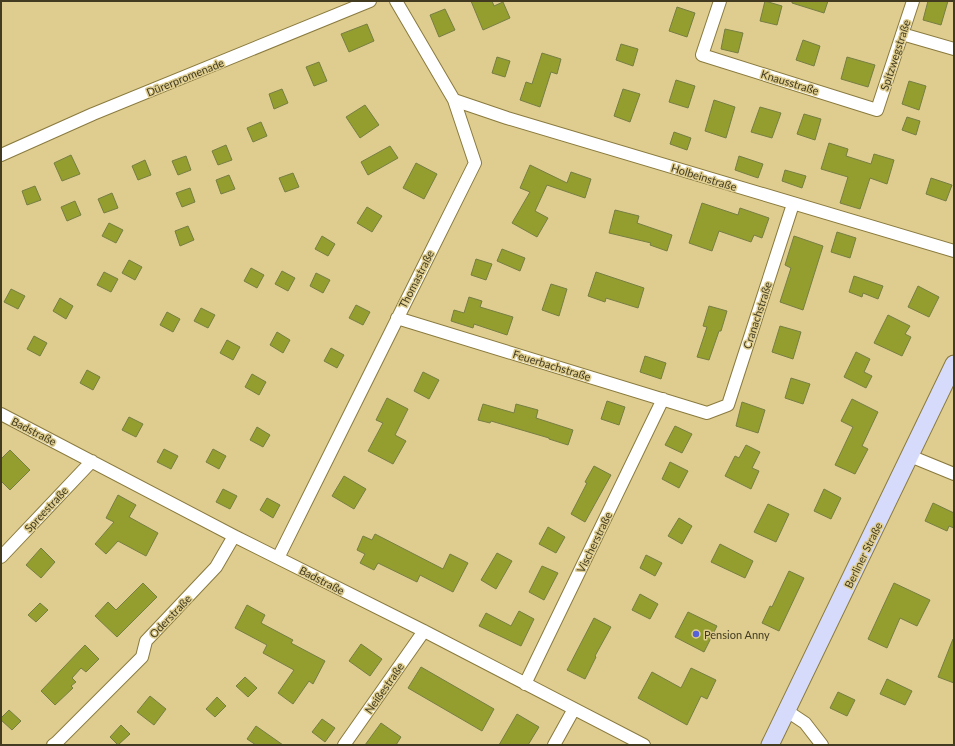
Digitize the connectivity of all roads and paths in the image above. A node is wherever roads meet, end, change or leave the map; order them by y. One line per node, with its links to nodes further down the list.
1 (370, 1): 9 (street, Dürerpromenade)
2 (396, 1): 7 (street, Thomastraße)
3 (720, 1): 8 (street, Knausstraße)
4 (913, 1): 5 (street, Spitzwegstraße)
5 (902, 34): 6 (street); 8 (street, Spitzwegstraße)
6 (954, 49)
7 (454, 100): 10 (street, Holbeinstraße); 12 (street, Thomastraße)
8 (877, 110)
9 (1, 155)
10 (793, 204): 11 (street, Holbeinstraße); 15 (street, Cranachstraße)
11 (954, 252)
12 (397, 318): 14 (street, Feuerbachstraße); 22 (street, Thomastraße)
13 (954, 364): 17 (main road, Berliner Straße)
14 (662, 399): 15 (street, Feuerbachstraße); 24 (street, Vischerstraße)
15 (707, 413)
16 (1, 414): 18 (street, Badstraße)
17 (910, 456): 19 (street); 26 (main road, Berliner Straße)
18 (92, 461): 20 (street, Badstraße); 21 (street, Spreestraße)
19 (954, 474)
20 (234, 536): 22 (street, Badstraße); 27 (street, Oderstraße)
21 (1, 557)
22 (278, 558): 23 (street, Badstraße)
23 (424, 631): 24 (street, Badstraße); 28 (street, Neißestraße)
24 (525, 684): 25 (street, Badstraße)
25 (574, 710): 29 (street); 30 (street, Badstraße)
26 (787, 711): 31 (main road, Berliner Straße); 32 (street)
27 (53, 745)
28 (344, 745)
29 (554, 745)
30 (644, 745)
31 (770, 745)
32 (822, 745)

